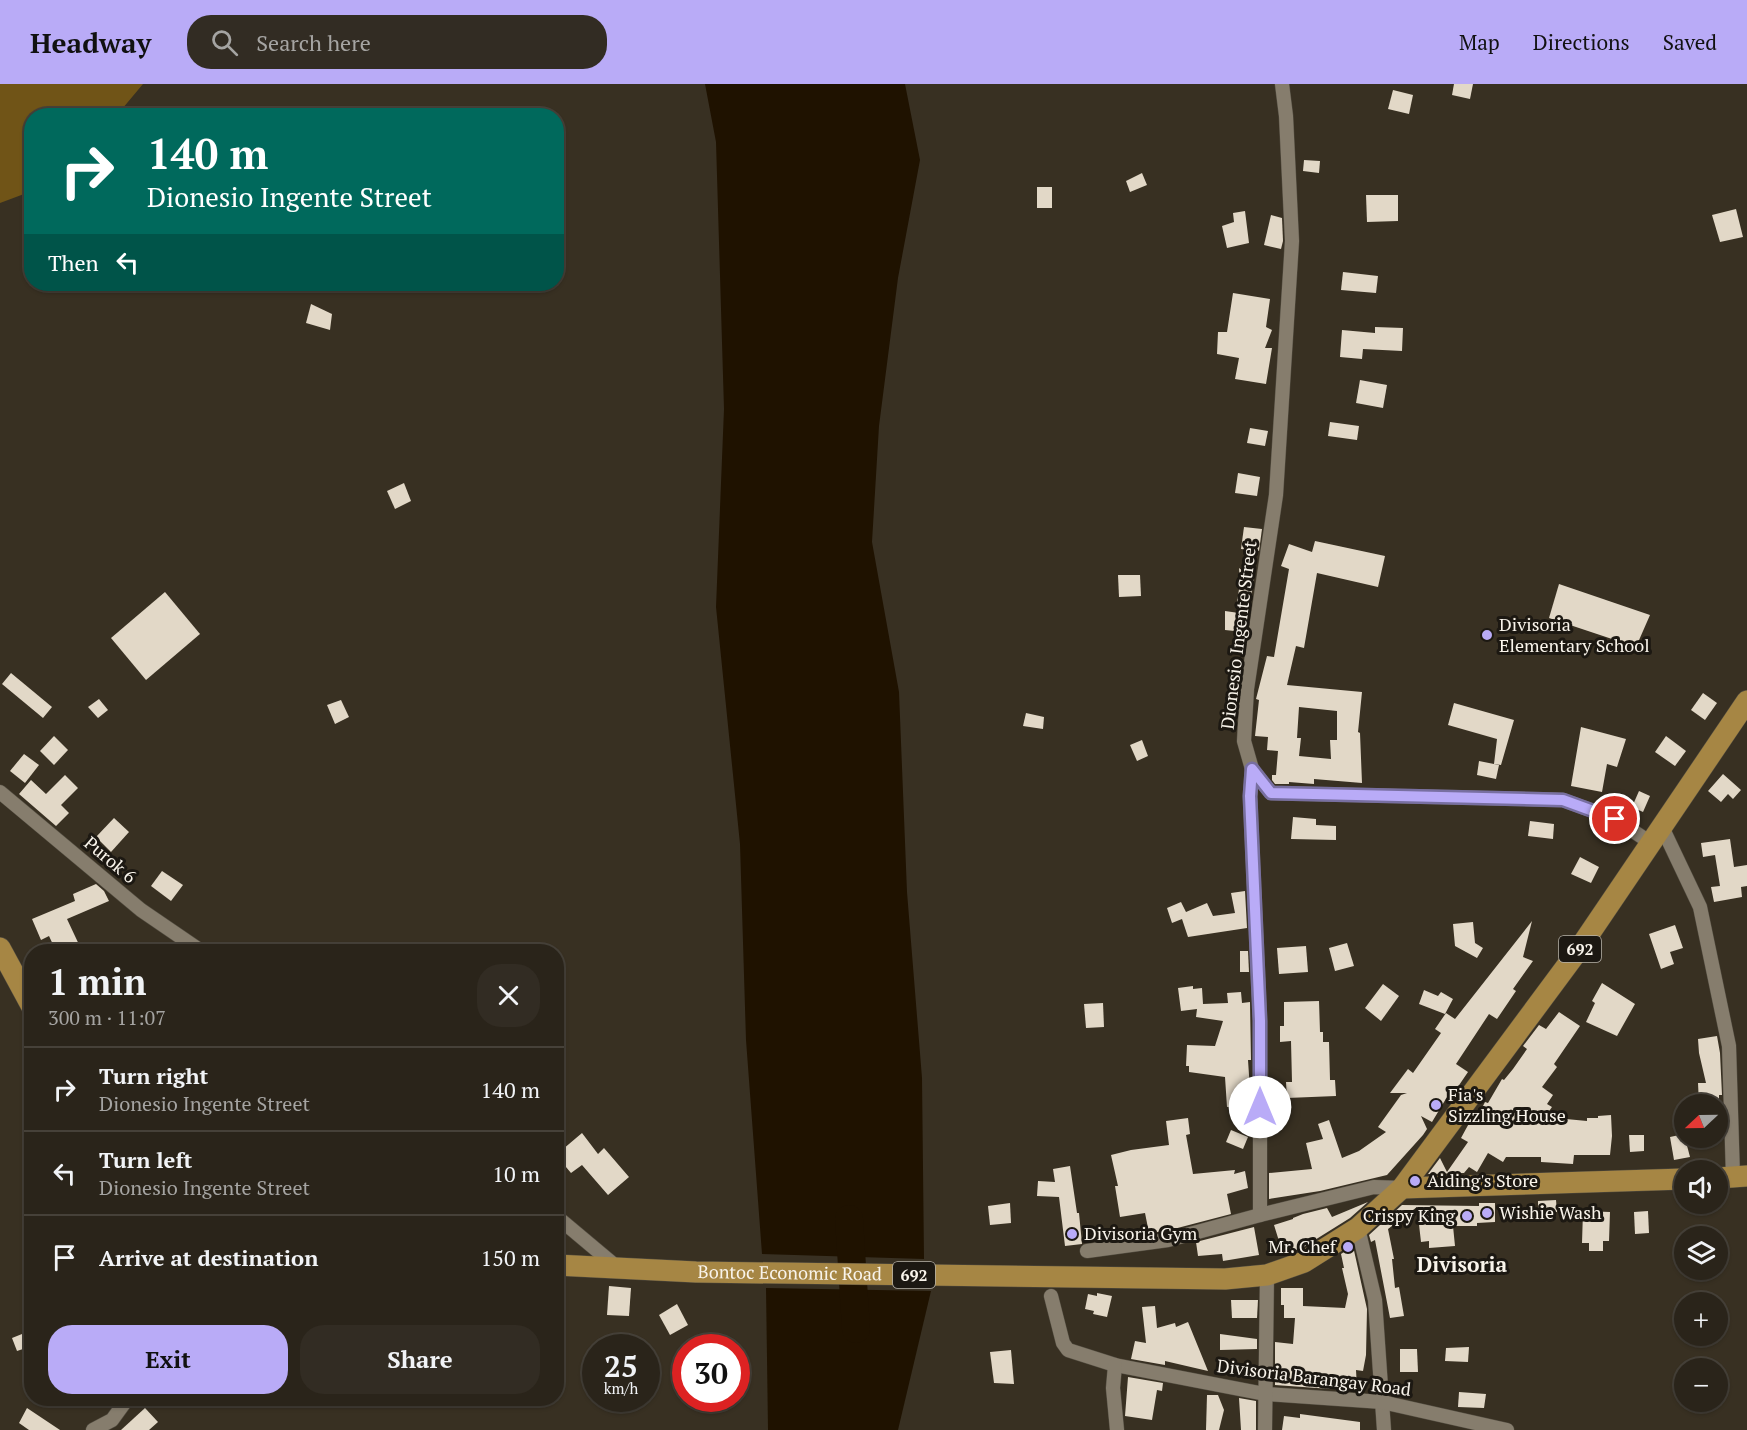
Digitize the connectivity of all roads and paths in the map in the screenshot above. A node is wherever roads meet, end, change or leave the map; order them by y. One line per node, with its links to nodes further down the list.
1 (1282, 84): 3 (street, Dionesio Ingente Street)
2 (1747, 701): 5 (main road, 692)
3 (1252, 769): 5 (street, Dionesio Ingente Street); 12 (street)
4 (0, 792): 6 (street, Purok 6)
5 (1657, 835): 9 (street); 11 (main road, 692)
6 (191, 944)
7 (0, 948): 8 (main road)
8 (24, 992)
9 (1732, 1177)
10 (1674, 1179): 11 (main road)
11 (1402, 1188): 12 (street); 14 (main road, 692)
12 (1260, 1215): 15 (street)
13 (564, 1223): 17 (street)
14 (1358, 1228): 18 (main road, 692); 22 (street)
15 (1088, 1251)
16 (564, 1266): 17 (main road, Bontoc Economic Road / 692)
17 (620, 1269): 18 (main road, Bontoc Economic Road / 692)
18 (1267, 1275): 21 (street)
19 (1051, 1296): 20 (street, Divisoria Barangay Road)
20 (1115, 1365): 21 (street, Divisoria Barangay Road); 25 (street)
21 (1266, 1394): 22 (street, Divisoria Barangay Road); 26 (street)
22 (1382, 1402): 27 (street); 28 (street, Divisoria Barangay Road)
23 (122, 1406): 24 (street)
24 (93, 1430)
25 (1117, 1430)
26 (1265, 1430)
27 (1384, 1430)
28 (1507, 1430)

